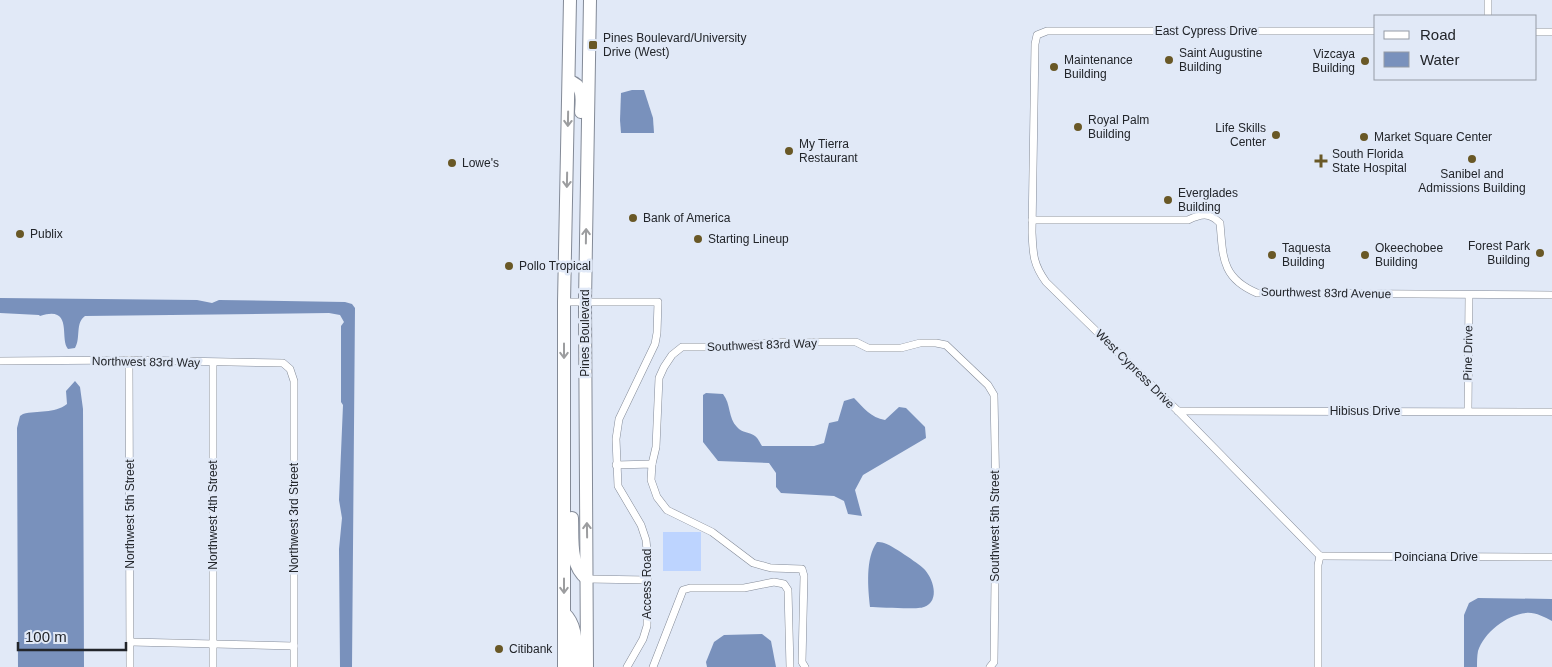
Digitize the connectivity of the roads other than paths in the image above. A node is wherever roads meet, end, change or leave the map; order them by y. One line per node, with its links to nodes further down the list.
1 (570, 0): 9 (highway, Pines Boulevard)
2 (590, 0): 10 (highway, Pines Boulevard)
3 (1488, 0): 4 (street)
4 (1488, 15)
5 (1374, 32): 8 (street, East Cypress Drive)
6 (1537, 32): 7 (street)
7 (1552, 32)
8 (1037, 36): 13 (street, West Cypress Drive)
9 (570, 44): 10 (highway); 11 (highway, Pines Boulevard)
10 (590, 76): 12 (highway, Pines Boulevard)
11 (569, 81): 12 (highway); 16 (highway, Pines Boulevard, one-way to 16)
12 (588, 170): 17 (highway, Pines Boulevard, one-way to 12)
13 (1032, 220): 14 (street, Sourthwest 83rd Avenue); 23 (street, West Cypress Drive)
14 (1469, 295): 15 (street, Sourthwest 83rd Avenue); 24 (street, Pine Drive)
15 (1552, 295)
16 (564, 302): 17 (street); 26 (highway, Pines Boulevard, one-way to 26)
17 (585, 302): 28 (street, Access Road); 31 (highway, Pines Boulevard, one-way to 17)
18 (129, 360): 19 (street, Northwest 83rd Way); 20 (street, Northwest 83rd Way); 34 (street, Northwest 5th Street)
19 (0, 362)
20 (213, 363): 21 (street, Northwest 83rd Way); 35 (street, Northwest 4th Street)
21 (290, 369): 36 (street, Northwest 3rd Street)
22 (988, 385): 27 (street, Southwest 83rd Way); 47 (street, Southwest 5th Street)
23 (1178, 411): 24 (street, Hibisus Drive); 29 (street, West Cypress Drive)
24 (1468, 411): 25 (street, Hibisus Drive)
25 (1552, 412)
26 (564, 458): 31 (highway); 33 (highway, Pines Boulevard, one-way to 33)
27 (652, 464): 28 (street); 46 (street)
28 (616, 465): 32 (street, Access Road)
29 (1320, 556): 30 (street, Poinciana Drive); 48 (street)
30 (1552, 558)
31 (587, 579): 32 (street); 42 (highway, Pines Boulevard)
32 (648, 580): 43 (street, Access Road)
33 (564, 613): 40 (highway, Pines Boulevard); 41 (highway)
34 (131, 642): 35 (street); 37 (street, Northwest 5th Street)
35 (213, 644): 36 (street); 38 (street, Northwest 4th Street)
36 (294, 646): 39 (street, Northwest 3rd Street)
37 (130, 667)
38 (213, 667)
39 (294, 667)
40 (564, 667)
41 (576, 667)
42 (587, 667)
43 (627, 667)
44 (653, 667): 45 (street)
45 (790, 667)
46 (805, 667)
47 (990, 667)
48 (1318, 667)

